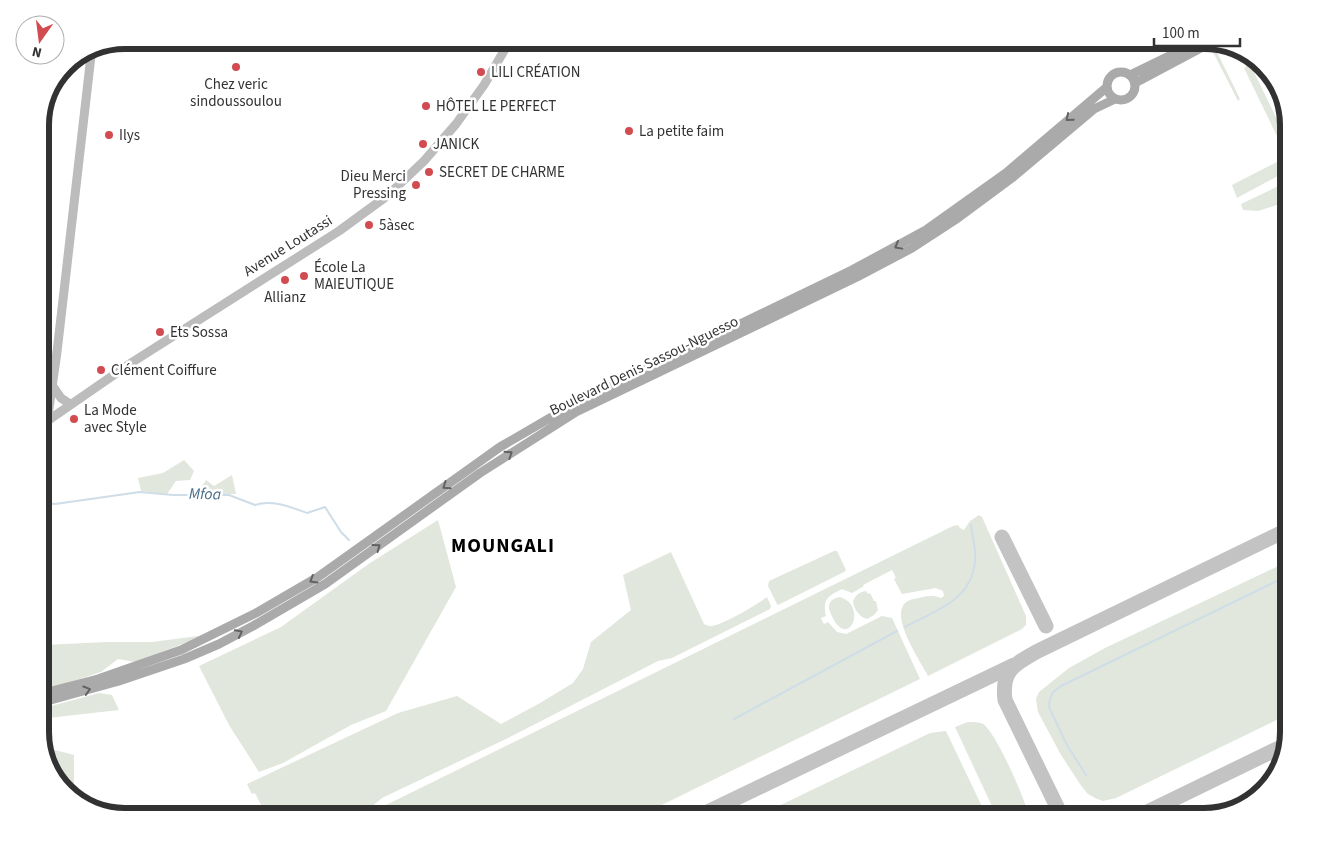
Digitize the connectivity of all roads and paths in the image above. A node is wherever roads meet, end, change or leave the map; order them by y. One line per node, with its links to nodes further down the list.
1 (505, 49): 11 (main road, Avenue Loutassi)
2 (1183, 49): 5 (main road)
3 (1199, 49): 6 (main road)
4 (91, 57): 9 (main road)
5 (1130, 75): 6 (main road); 7 (main road)
6 (1135, 84): 8 (main road)
7 (1107, 86): 8 (main road); 13 (main road, Boulevard Denis Sassou-Nguesso, one-way to 13)
8 (1115, 99): 13 (main road, Boulevard Denis Sassou-Nguesso, one-way to 8)
9 (52, 385): 10 (main road); 11 (main road)
10 (49, 400)
11 (70, 404): 12 (main road, Avenue Loutassi)
12 (49, 420)
13 (118, 677): 14 (main road, Boulevard Denis Sassou-Nguesso); 15 (main road, Boulevard Denis Sassou-Nguesso, one-way to 13)
14 (49, 692)
15 (49, 700)

